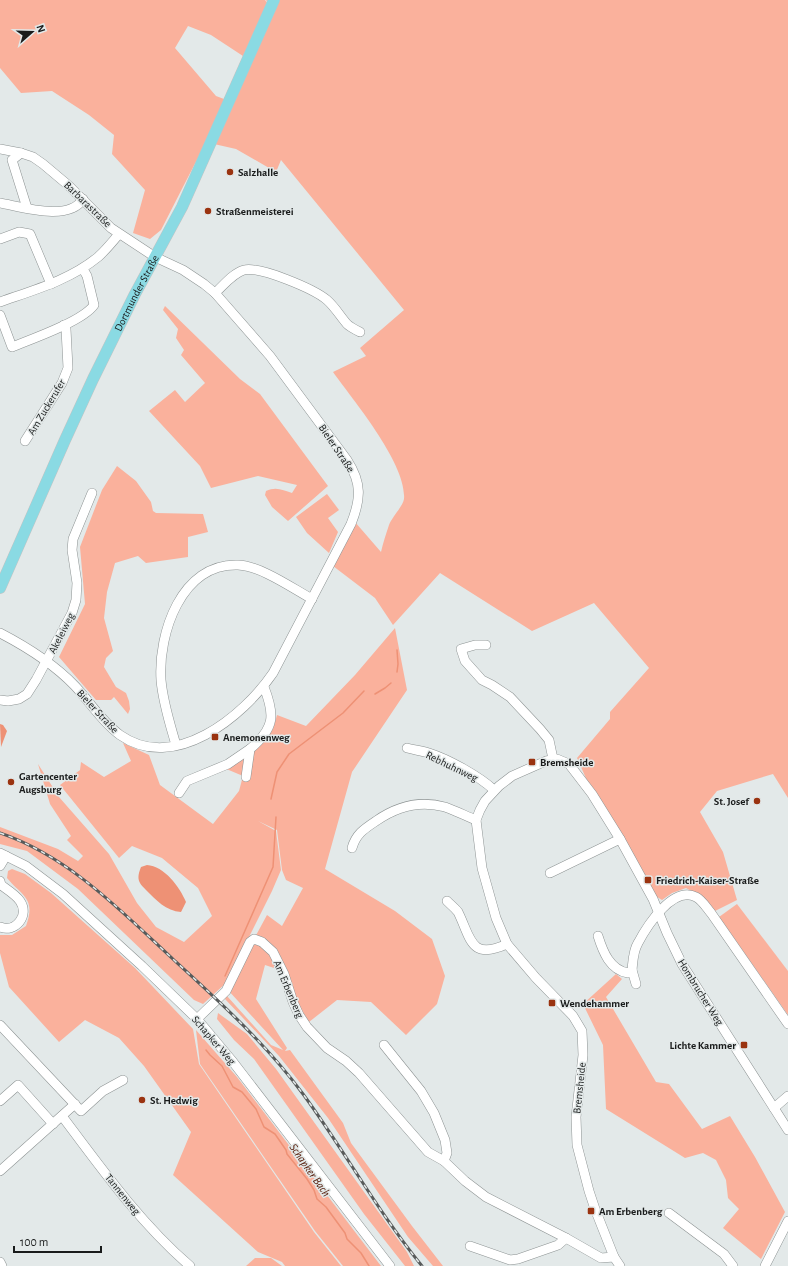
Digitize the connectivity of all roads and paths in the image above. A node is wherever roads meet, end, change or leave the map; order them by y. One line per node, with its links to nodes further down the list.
1 (274, 0): 9 (main road, Dortmunder Straße)
2 (0, 149): 3 (street, Barbarastraße)
3 (20, 153): 4 (street, Barbarastraße); 6 (street)
4 (83, 199): 6 (street); 7 (street, Barbarastraße)
5 (0, 204): 6 (street)
6 (27, 208)
7 (119, 234): 9 (street, Barbarastraße); 10 (street)
8 (0, 239): 11 (street)
9 (155, 256): 12 (street, Bieler Straße); 19 (main road, Dortmunder Straße)
10 (83, 269): 11 (street); 15 (street)
11 (51, 284): 13 (street)
12 (215, 293): 16 (street); 20 (street, Bieler Straße)
13 (0, 302)
14 (0, 315): 15 (street)
15 (64, 324): 17 (street, Am Zuckerufer)
16 (360, 332)
17 (25, 441)
18 (92, 494): 23 (street, Akeleiweg)
19 (0, 588)
20 (312, 599): 24 (street, Bieler Straße); 26 (street)
21 (0, 633): 23 (street, Bieler Straße)
22 (486, 646): 29 (street)
23 (46, 661): 25 (street, Akeleiweg); 26 (street, Bieler Straße)
24 (264, 687): 26 (street, Bieler Straße); 28 (street)
25 (0, 700)
26 (176, 745)
27 (408, 748): 31 (street, Rebhuhnweg)
28 (250, 749): 30 (street); 32 (street)
29 (553, 759): 31 (street); 34 (street, Hombrucher Weg)
30 (246, 777)
31 (494, 790): 33 (street)
32 (180, 794)
33 (476, 820): 35 (street); 44 (street, Bremsheide)
34 (620, 839): 38 (street); 41 (street, Hombrucher Weg)
35 (352, 848)
36 (3, 855): 37 (street); 47 (street, Schapker Weg)
37 (0, 866)
38 (550, 873)
39 (0, 881): 42 (street)
40 (447, 901): 44 (street)
41 (658, 913): 45 (street); 48 (street); 55 (street, Hombrucher Weg)
42 (0, 927)
43 (598, 936): 45 (street)
44 (508, 944): 66 (street, Bremsheide)
45 (632, 970): 46 (street)
46 (636, 984)
47 (198, 1019): 59 (street, Am Erbenberg); 71 (street, Schapker Weg)
48 (788, 1024)
49 (0, 1025): 54 (street)
50 (384, 1045): 59 (street)
51 (124, 1080): 54 (street)
52 (788, 1096): 55 (street)
53 (0, 1101): 57 (street)
54 (75, 1104): 56 (street)
55 (774, 1108): 58 (street, Hombrucher Weg)
56 (62, 1116): 57 (street); 70 (street, Tannenweg)
57 (53, 1124): 60 (street)
58 (788, 1130)
59 (444, 1161): 64 (street, Am Erbenberg)
60 (0, 1171)
61 (669, 1213): 73 (street)
62 (788, 1221): 63 (street)
63 (785, 1237): 74 (street)
64 (566, 1238): 66 (street, Am Erbenberg); 68 (street)
65 (470, 1246): 68 (street)
66 (614, 1257): 72 (street, Bremsheide)
67 (0, 1262): 69 (street)
68 (509, 1263)
69 (2, 1266)
70 (190, 1266)
71 (390, 1266)
72 (620, 1266)
73 (733, 1266)
74 (765, 1266)

